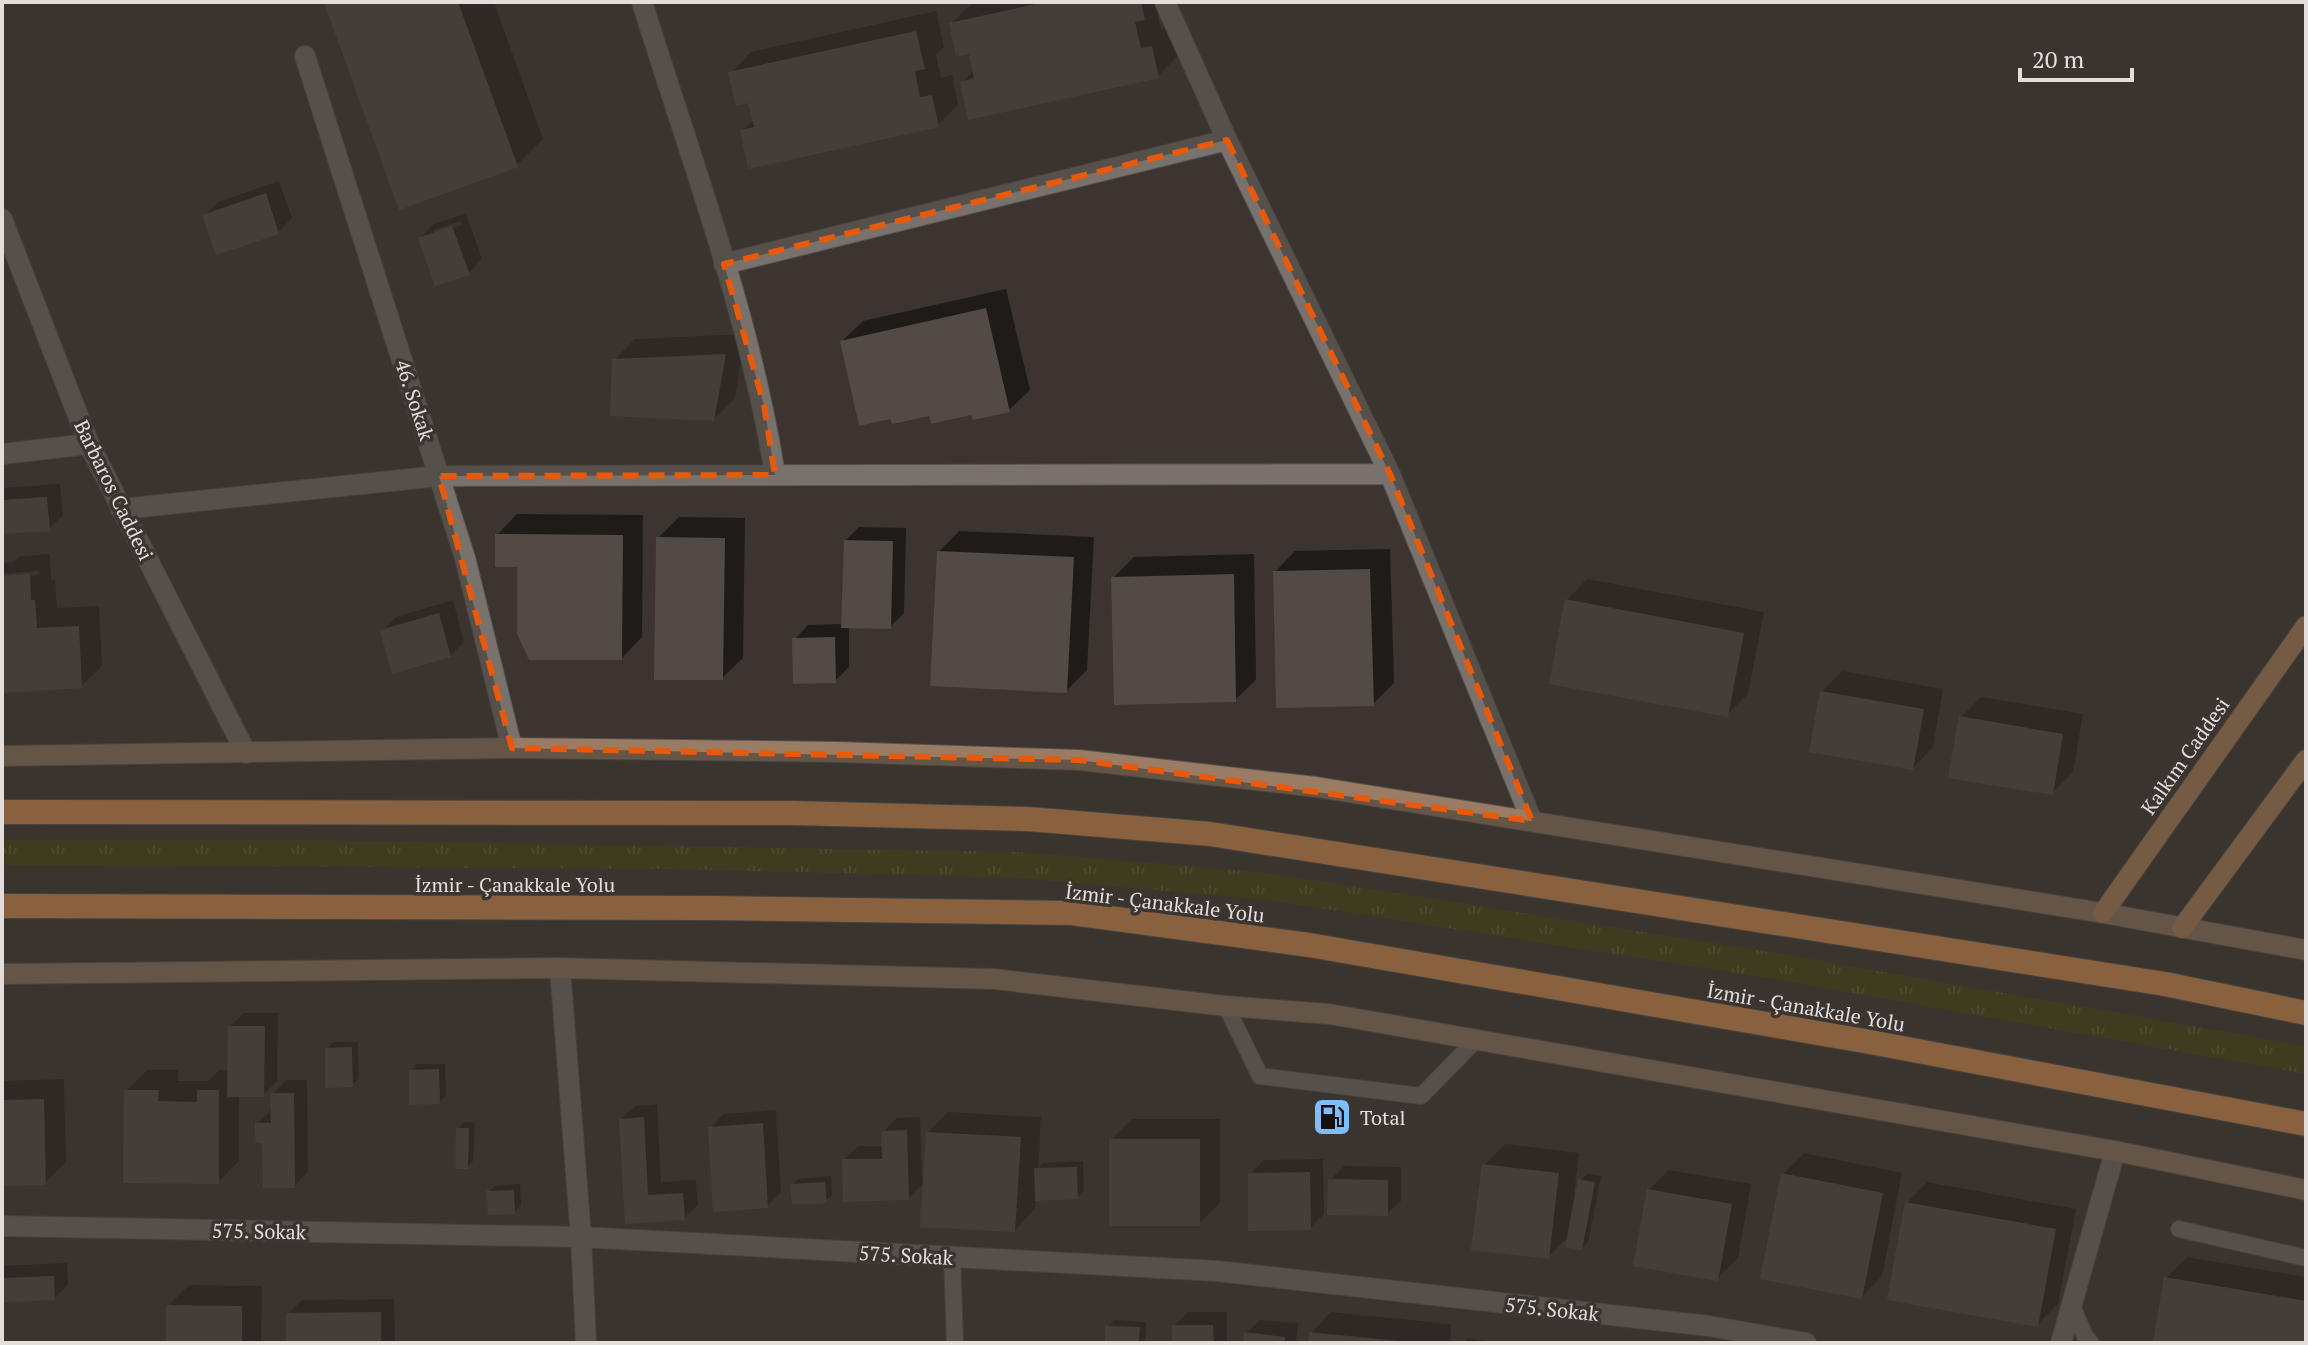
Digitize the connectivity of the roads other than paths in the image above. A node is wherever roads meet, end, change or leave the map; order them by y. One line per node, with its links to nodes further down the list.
1 (642, 2): 6 (street)
2 (1165, 2): 4 (street)
3 (305, 56): 11 (street, 46. Sokak)
4 (1227, 140): 6 (street); 9 (street)
5 (2, 219): 7 (street, Barbaros Caddesi)
6 (724, 264): 10 (street)
7 (89, 444): 8 (street); 12 (street, Barbaros Caddesi)
8 (2, 454)
9 (1390, 474): 10 (street); 19 (street)
10 (775, 475): 11 (street)
11 (439, 476): 12 (street); 14 (street, 46. Sokak)
12 (121, 509): 15 (street, Barbaros Caddesi)
13 (2306, 626): 21 (main road, Kalkım Caddesi)
14 (512, 748): 15 (main road); 19 (main road)
15 (246, 753): 16 (main road)
16 (2, 756)
17 (2306, 760): 22 (main road)
18 (2, 812): 27 (highway)
19 (1532, 821): 21 (main road)
20 (2, 906): 29 (highway, İzmir - Çanakkale Yolu)
21 (2103, 913): 22 (main road)
22 (2182, 928): 23 (main road)
23 (2306, 950)
24 (560, 968): 25 (main road); 26 (main road); 34 (street)
25 (2, 974)
26 (1226, 1006): 28 (main road); 28 (lane)
27 (2306, 1013)
28 (1477, 1039): 30 (main road)
29 (2306, 1124)
30 (2115, 1151): 31 (main road); 37 (street)
31 (2306, 1190)
32 (2, 1226): 34 (street, 575. Sokak)
33 (2179, 1229): 36 (lane)
34 (581, 1237): 35 (street, 575. Sokak); 39 (street)
35 (952, 1257): 38 (street, 575. Sokak); 40 (lane)
36 (2306, 1258)
37 (2071, 1304): 42 (street); 43 (lane)
38 (1708, 1335): 41 (street, 575. Sokak)
39 (586, 1343)
40 (955, 1343)
41 (1806, 1343)
42 (2061, 1343)
43 (2091, 1343)

